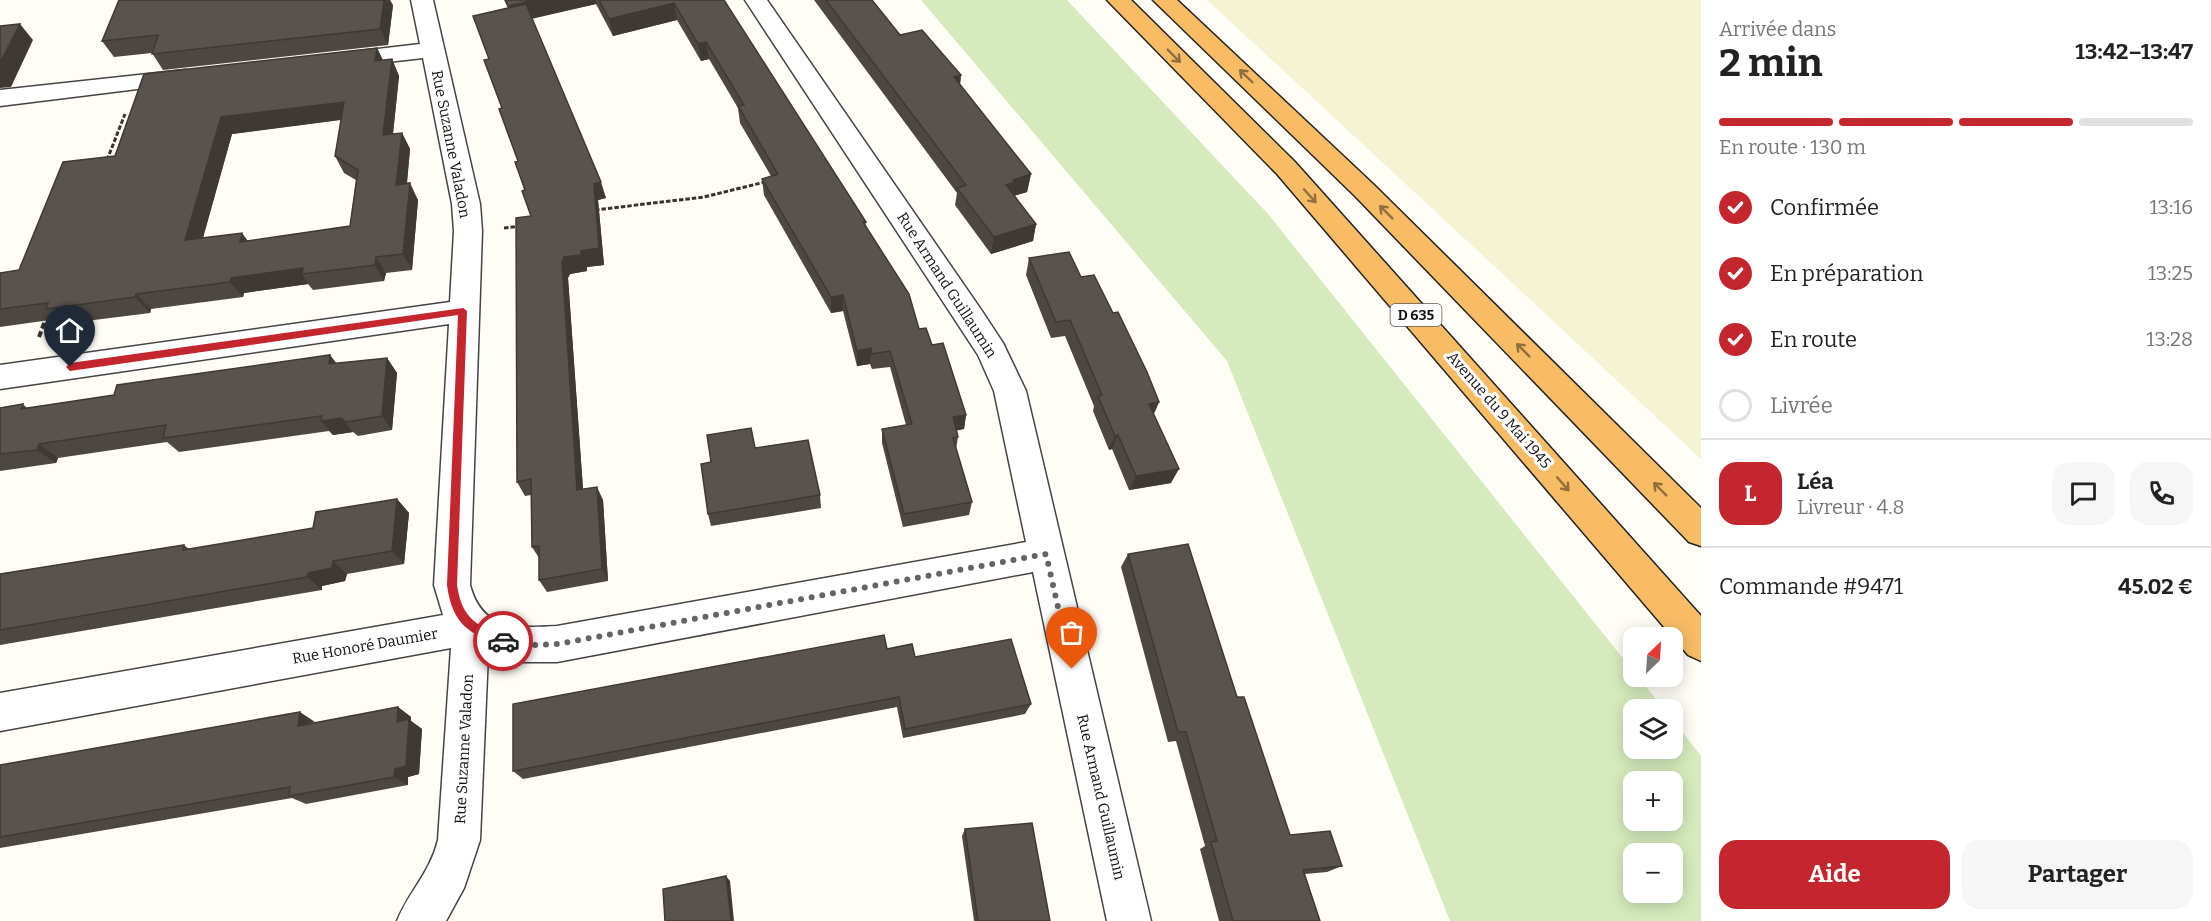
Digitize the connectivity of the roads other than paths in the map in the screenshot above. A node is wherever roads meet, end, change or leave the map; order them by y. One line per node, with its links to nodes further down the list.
1 (422, 0): 7 (street, Rue Suzanne Valadon)
2 (756, 0): 14 (street, Rue Armand Guillaumin)
3 (1112, 0): 6 (highway)
4 (1118, 0): 6 (highway, Avenue du 9 Mai 1945 / D 635)
5 (1164, 0): 13 (highway, one-way to 5)
6 (1149, 31): 16 (highway, Avenue du 9 Mai 1945 / D 635, one-way to 16)
7 (432, 50): 8 (street); 11 (street, Rue Suzanne Valadon)
8 (314, 63)
9 (208, 74): 10 (street)
10 (0, 98)
11 (463, 311): 12 (street); 15 (street, Rue Suzanne Valadon)
12 (12, 375)
13 (1701, 531)
14 (1046, 554): 15 (street); 19 (street, Rue Armand Guillaumin)
15 (471, 627): 17 (street, Rue Honoré Daumier); 18 (street, Rue Suzanne Valadon)
16 (1701, 643)
17 (0, 712)
18 (419, 921)
19 (1129, 921)

